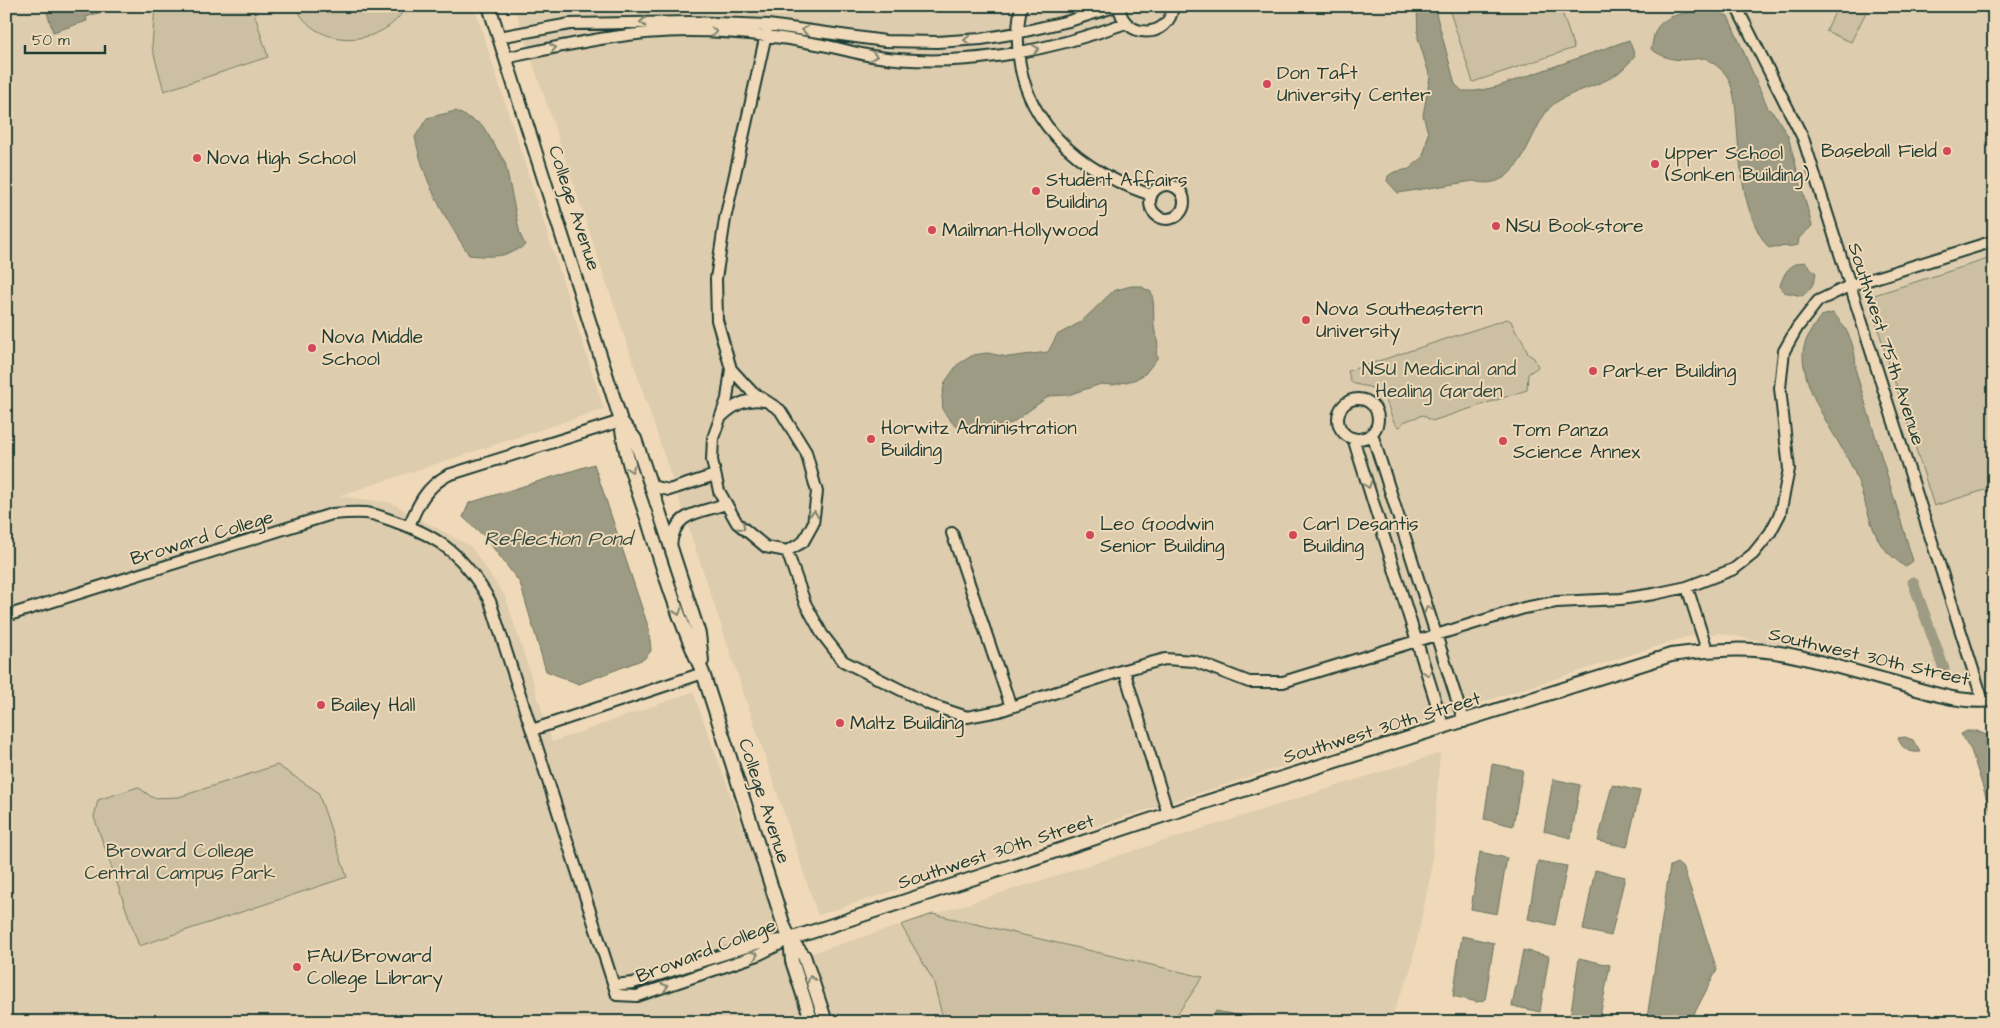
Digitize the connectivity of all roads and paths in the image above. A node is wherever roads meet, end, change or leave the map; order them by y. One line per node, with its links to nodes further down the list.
1 (488, 6): 10 (street, College Avenue)
2 (1022, 6): 9 (street)
3 (1118, 6): 7 (street); 9 (street)
4 (1173, 6): 7 (street)
5 (1736, 6): 16 (street, Southwest 75th Avenue)
6 (597, 22): 8 (street, one-way to 6); 10 (street); 11 (street)
7 (1126, 24): 12 (street, one-way to 7)
8 (766, 30): 9 (street, one-way to 8); 11 (street, one-way to 8); 12 (street, one-way to 12); 17 (street)
9 (1017, 33): 12 (street)
10 (499, 37): 13 (street, College Avenue)
11 (598, 39): 13 (street, one-way to 11)
12 (1018, 52): 14 (street)
13 (505, 58): 20 (street, College Avenue)
14 (1151, 195)
15 (1994, 241): 16 (street)
16 (1849, 286): 30 (street); 37 (street, Southwest 75th Avenue)
17 (731, 369): 18 (street); 19 (street)
18 (764, 401): 19 (street); 29 (street, one-way to 18)
19 (721, 417): 23 (street)
20 (621, 421): 24 (street, College Avenue); 26 (street); 36 (street, College Avenue, one-way to 36)
21 (1372, 434): 22 (street); 22 (street); 32 (street, one-way to 21)
22 (1353, 438): 33 (street, one-way to 33)
23 (715, 475): 24 (street); 25 (street)
24 (651, 486): 28 (street, College Avenue)
25 (725, 504): 28 (street); 29 (street, one-way to 29)
26 (409, 526): 31 (street, Broward College); 41 (street, Broward College)
27 (952, 533): 38 (street)
28 (671, 548): 36 (street, College Avenue)
29 (787, 551): 38 (street)
30 (1688, 587): 32 (street); 34 (street)
31 (6, 616)
32 (1436, 634): 33 (street); 39 (street)
33 (1418, 640): 35 (street); 40 (street, one-way to 40)
34 (1707, 650): 37 (street, Southwest 30th Street); 39 (street, Southwest 30th Street)
35 (1124, 670): 38 (street); 42 (street)
36 (703, 673): 41 (street); 43 (street, College Avenue)
37 (1988, 701)
38 (1011, 707)
39 (1464, 722): 40 (street, Southwest 30th Street)
40 (1444, 728): 42 (street, Southwest 30th Street)
41 (532, 730): 43 (street, Broward College)
42 (1168, 814): 43 (street, Southwest 30th Street)
43 (790, 939): 44 (street, College Avenue); 45 (street, College Avenue, one-way to 43)
44 (812, 1022)
45 (826, 1022)

